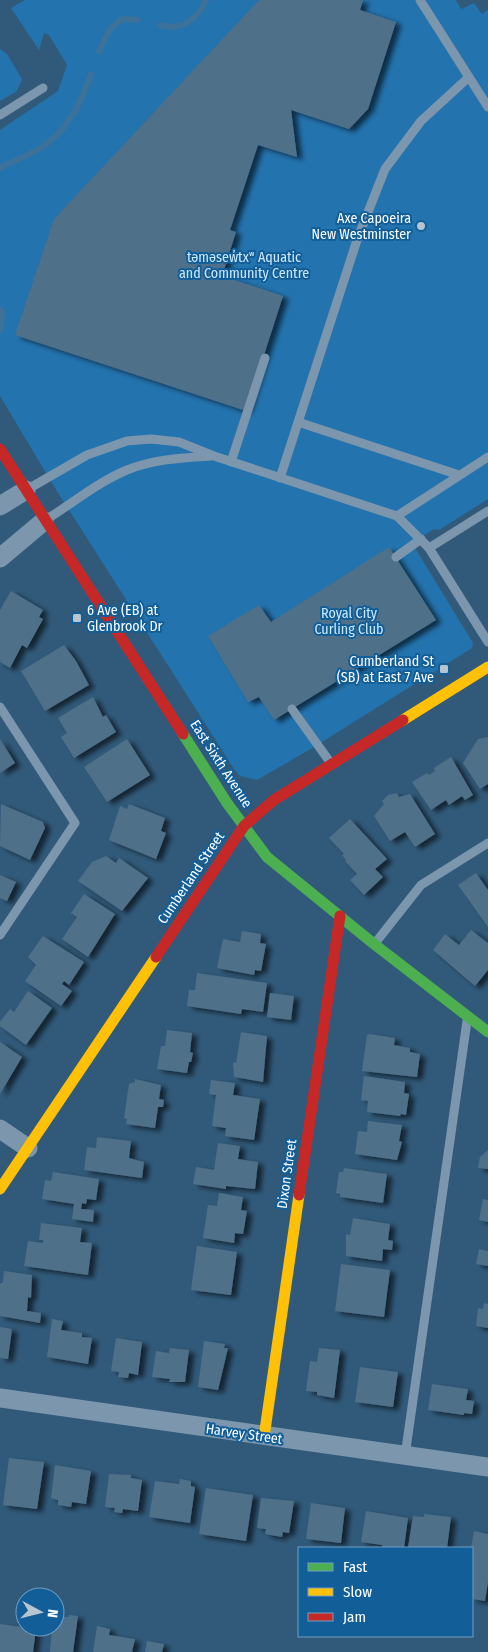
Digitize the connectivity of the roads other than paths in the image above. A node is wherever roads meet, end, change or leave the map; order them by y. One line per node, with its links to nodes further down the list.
1 (420, 0): 2 (lane)
2 (469, 77): 4 (lane); 7 (lane)
3 (42, 88): 5 (lane)
4 (488, 107)
5 (0, 115)
6 (265, 358): 11 (lane)
7 (298, 422): 12 (lane); 13 (lane)
8 (0, 449): 14 (street, East Sixth Avenue)
9 (214, 456): 11 (lane); 14 (lane); 18 (lane)
10 (488, 457): 12 (lane)
11 (231, 462): 13 (lane)
12 (459, 475): 17 (lane)
13 (280, 478): 17 (lane)
14 (26, 490): 15 (street); 18 (street, East Sixth Avenue)
15 (0, 506)
16 (488, 511): 20 (lane)
17 (397, 516): 19 (lane)
18 (44, 521): 22 (street); 28 (street, East Sixth Avenue)
19 (421, 539): 20 (lane); 21 (lane)
20 (429, 548): 23 (lane)
21 (396, 557)
22 (0, 558)
23 (488, 642)
24 (488, 667): 27 (street, Cumberland Street)
25 (0, 707): 31 (lane)
26 (292, 709): 27 (lane)
27 (331, 765): 28 (street, Cumberland Street)
28 (244, 826): 30 (street, East Sixth Avenue); 36 (street, Cumberland Street)
29 (488, 842): 32 (lane)
30 (340, 916): 32 (street, East Sixth Avenue); 39 (street, Dixon Street)
31 (0, 935)
32 (374, 944): 33 (street, East Sixth Avenue)
33 (468, 1014): 34 (street, East Sixth Avenue); 40 (lane)
34 (488, 1032)
35 (0, 1129): 36 (street)
36 (28, 1148): 37 (street, Cumberland Street)
37 (0, 1189)
38 (0, 1398): 39 (street, Harvey Street)
39 (264, 1437): 40 (street, Harvey Street)
40 (405, 1456): 41 (street, Harvey Street)
41 (488, 1467)

